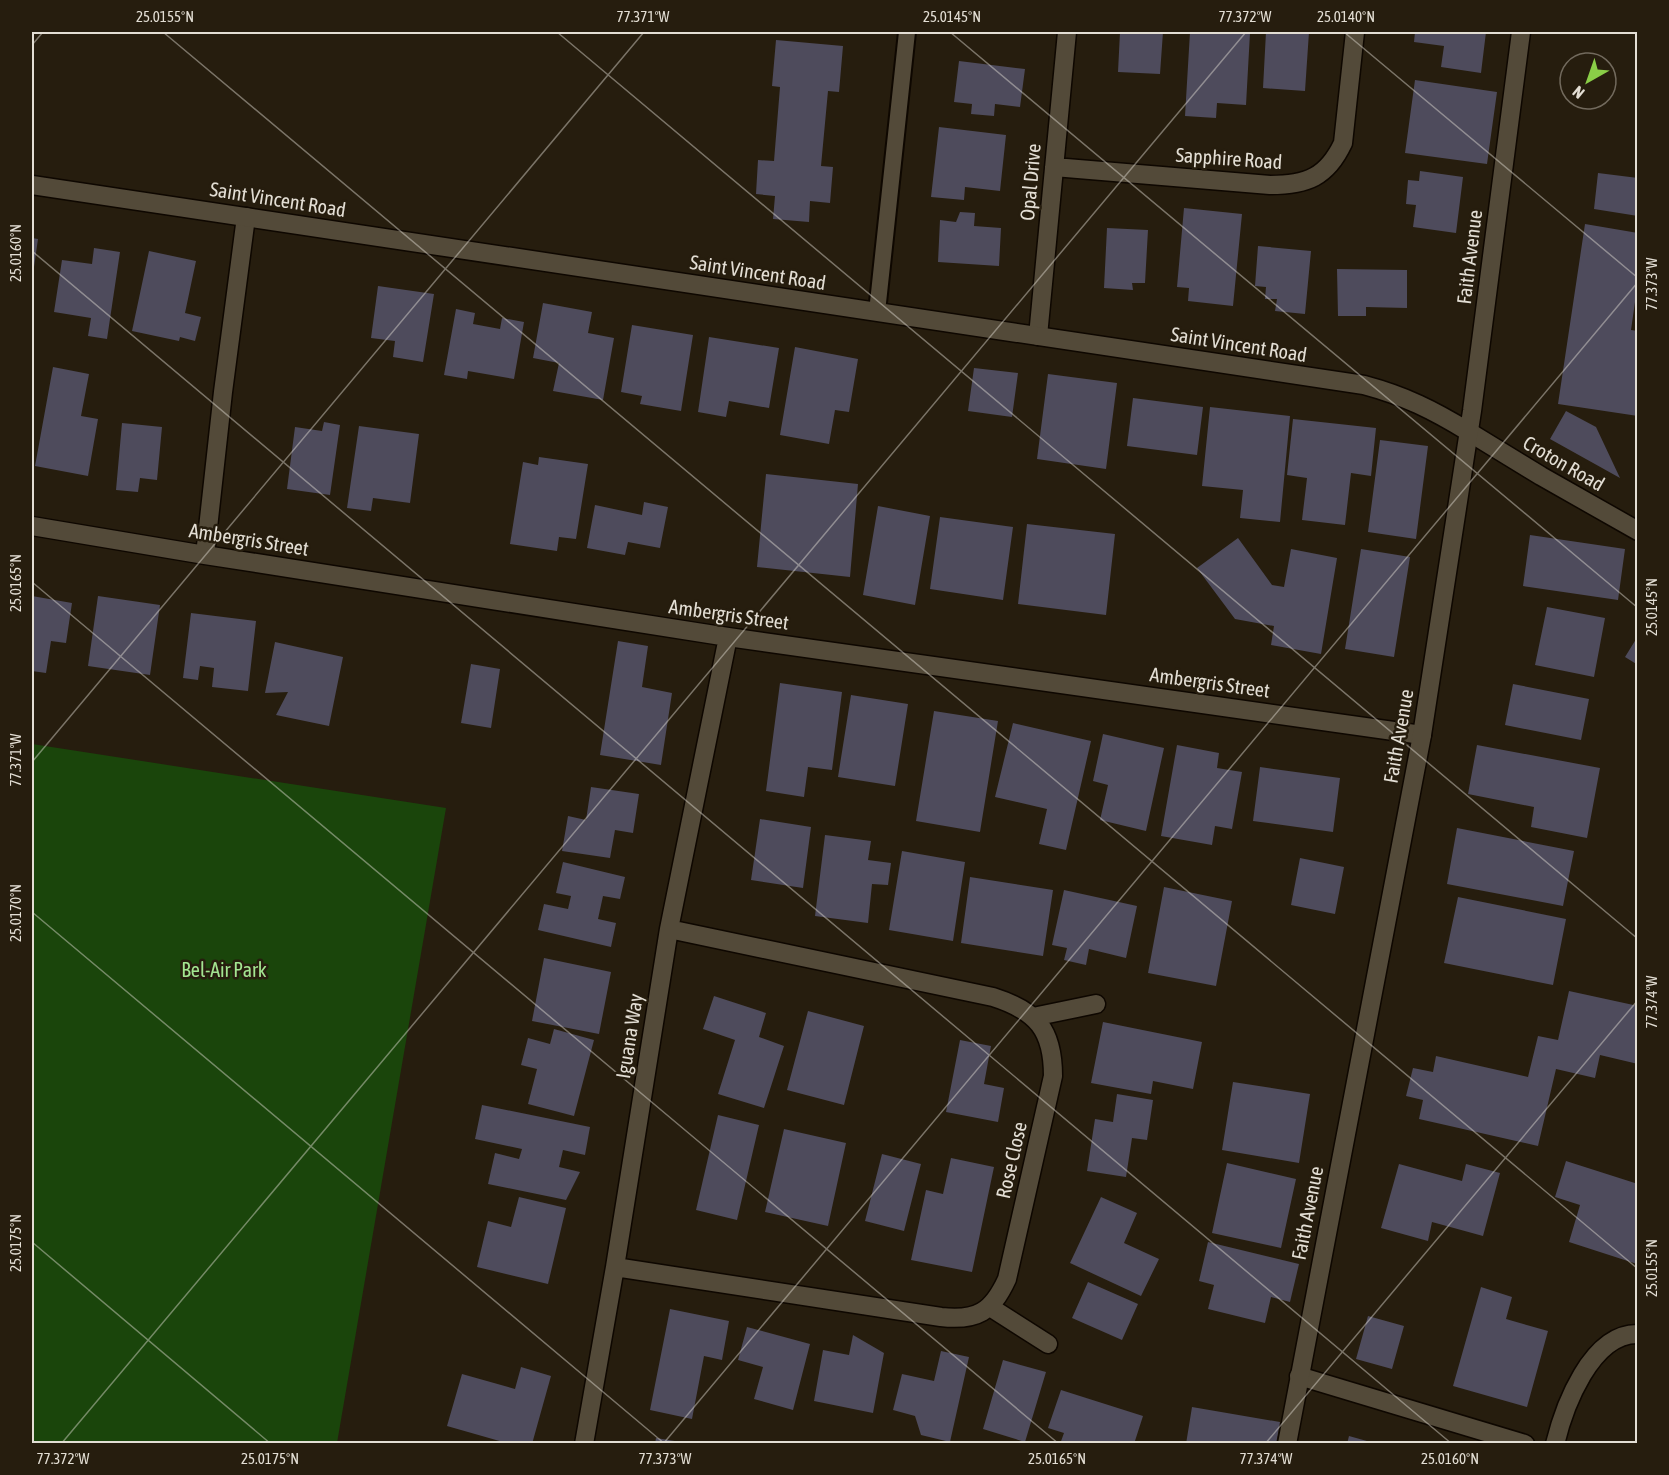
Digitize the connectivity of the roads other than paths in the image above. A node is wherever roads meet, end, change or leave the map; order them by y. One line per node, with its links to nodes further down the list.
1 (907, 32): 8 (lane)
2 (1067, 32): 5 (street, Opal Drive)
3 (1355, 32): 5 (street, Sapphire Road)
4 (1521, 32): 10 (street, Faith Avenue)
5 (1054, 167): 9 (street, Opal Drive)
6 (32, 185): 7 (street, Saint Vincent Road)
7 (246, 217): 8 (street, Saint Vincent Road); 13 (street)
8 (877, 312): 9 (street, Saint Vincent Road)
9 (1038, 336): 10 (street, Saint Vincent Road)
10 (1469, 432): 12 (street, Croton Road); 15 (street, Faith Avenue)
11 (32, 526): 13 (street, Ambergris Street)
12 (1638, 531)
13 (205, 555): 14 (street, Ambergris Street)
14 (728, 637): 15 (street, Ambergris Street); 16 (street, Iguana Way)
15 (1422, 735): 23 (street, Faith Avenue)
16 (669, 929): 18 (street, Rose Close); 19 (street, Iguana Way)
17 (1096, 1004): 18 (street)
18 (1033, 1017): 20 (street, Rose Close)
19 (615, 1267): 20 (street); 24 (street, Iguana Way)
20 (990, 1307): 22 (street)
21 (1638, 1334): 27 (street)
22 (1048, 1344)
23 (1299, 1376): 25 (street, Faith Avenue); 26 (street)
24 (584, 1443)
25 (1287, 1443)
26 (1525, 1443)
27 (1555, 1443)

